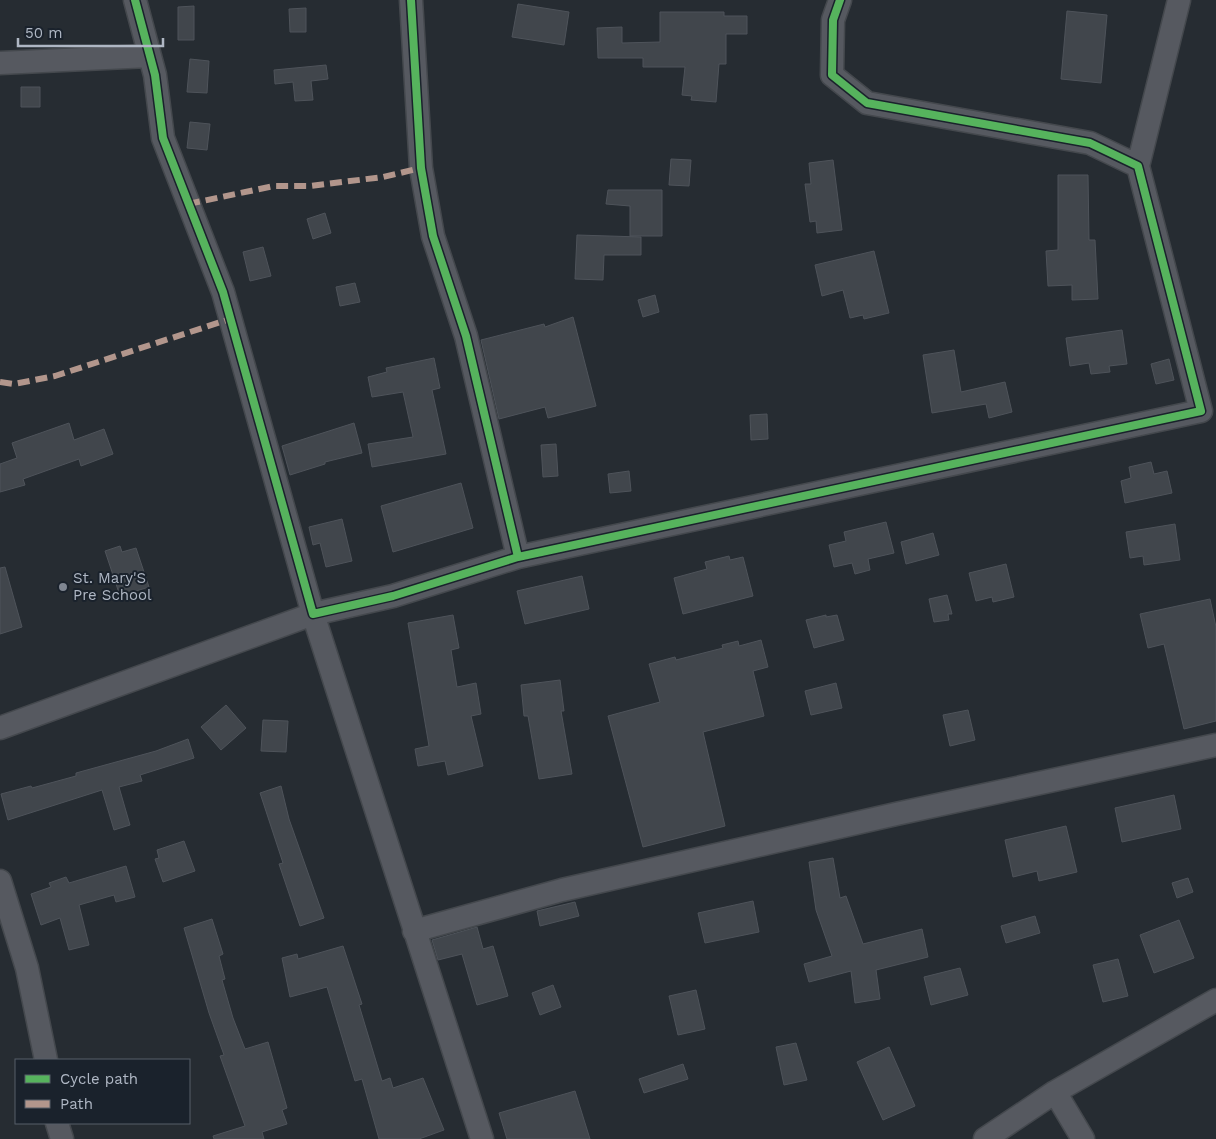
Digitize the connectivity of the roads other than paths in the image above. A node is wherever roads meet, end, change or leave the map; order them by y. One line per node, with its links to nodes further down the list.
1 (135, 0): 5 (street)
2 (411, 0): 9 (street)
3 (840, 0): 7 (street)
4 (1179, 0): 7 (street)
5 (149, 56): 6 (street); 10 (street)
6 (0, 63)
7 (1138, 166): 8 (street)
8 (1208, 409): 9 (street)
9 (518, 557): 10 (street)
10 (313, 614): 11 (street); 14 (street)
11 (0, 728)
12 (1216, 745): 14 (street)
13 (0, 881): 16 (street)
14 (414, 931): 20 (street)
15 (1216, 1000): 17 (street)
16 (46, 1059)
17 (1056, 1092): 21 (street); 22 (street)
18 (57, 1124): 19 (street)
19 (62, 1139)
20 (482, 1139)
21 (985, 1139)
22 (1083, 1139)

